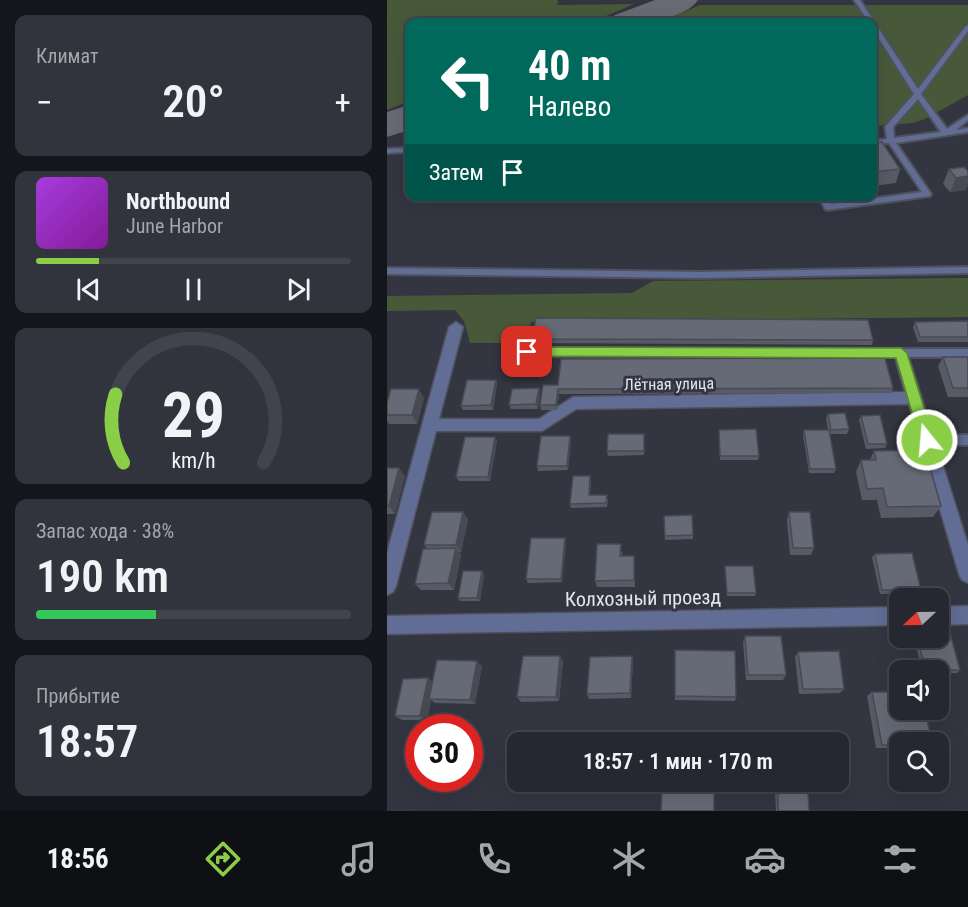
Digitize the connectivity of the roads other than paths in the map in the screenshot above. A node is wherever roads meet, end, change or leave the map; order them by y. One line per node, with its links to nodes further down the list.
1 (858, 0): 2 (lane)
2 (869, 18)
3 (968, 27): 5 (lane)
4 (877, 31): 5 (lane)
5 (918, 94): 8 (lane); 9 (lane)
6 (968, 117): 8 (lane)
7 (968, 130): 8 (lane)
8 (946, 133): 9 (lane)
9 (891, 141): 10 (lane); 15 (lane)
10 (877, 143)
11 (405, 150): 12 (lane)
12 (387, 151)
13 (825, 201): 14 (lane)
14 (874, 201)
15 (877, 201)
16 (968, 270): 17 (lane)
17 (387, 271)
18 (456, 327): 23 (street)
19 (527, 352): 20 (lane)
20 (901, 353): 21 (lane); 22 (street)
21 (968, 353)
22 (914, 398): 23 (street, Лётная улица); 24 (street)
23 (430, 425): 27 (street)
24 (927, 440): 25 (lane); 26 (street)
25 (968, 440)
26 (968, 574)
27 (387, 586)
28 (968, 615): 30 (street)
29 (889, 616): 31 (street, Колхозный проезд)
30 (949, 616)
31 (387, 625)

